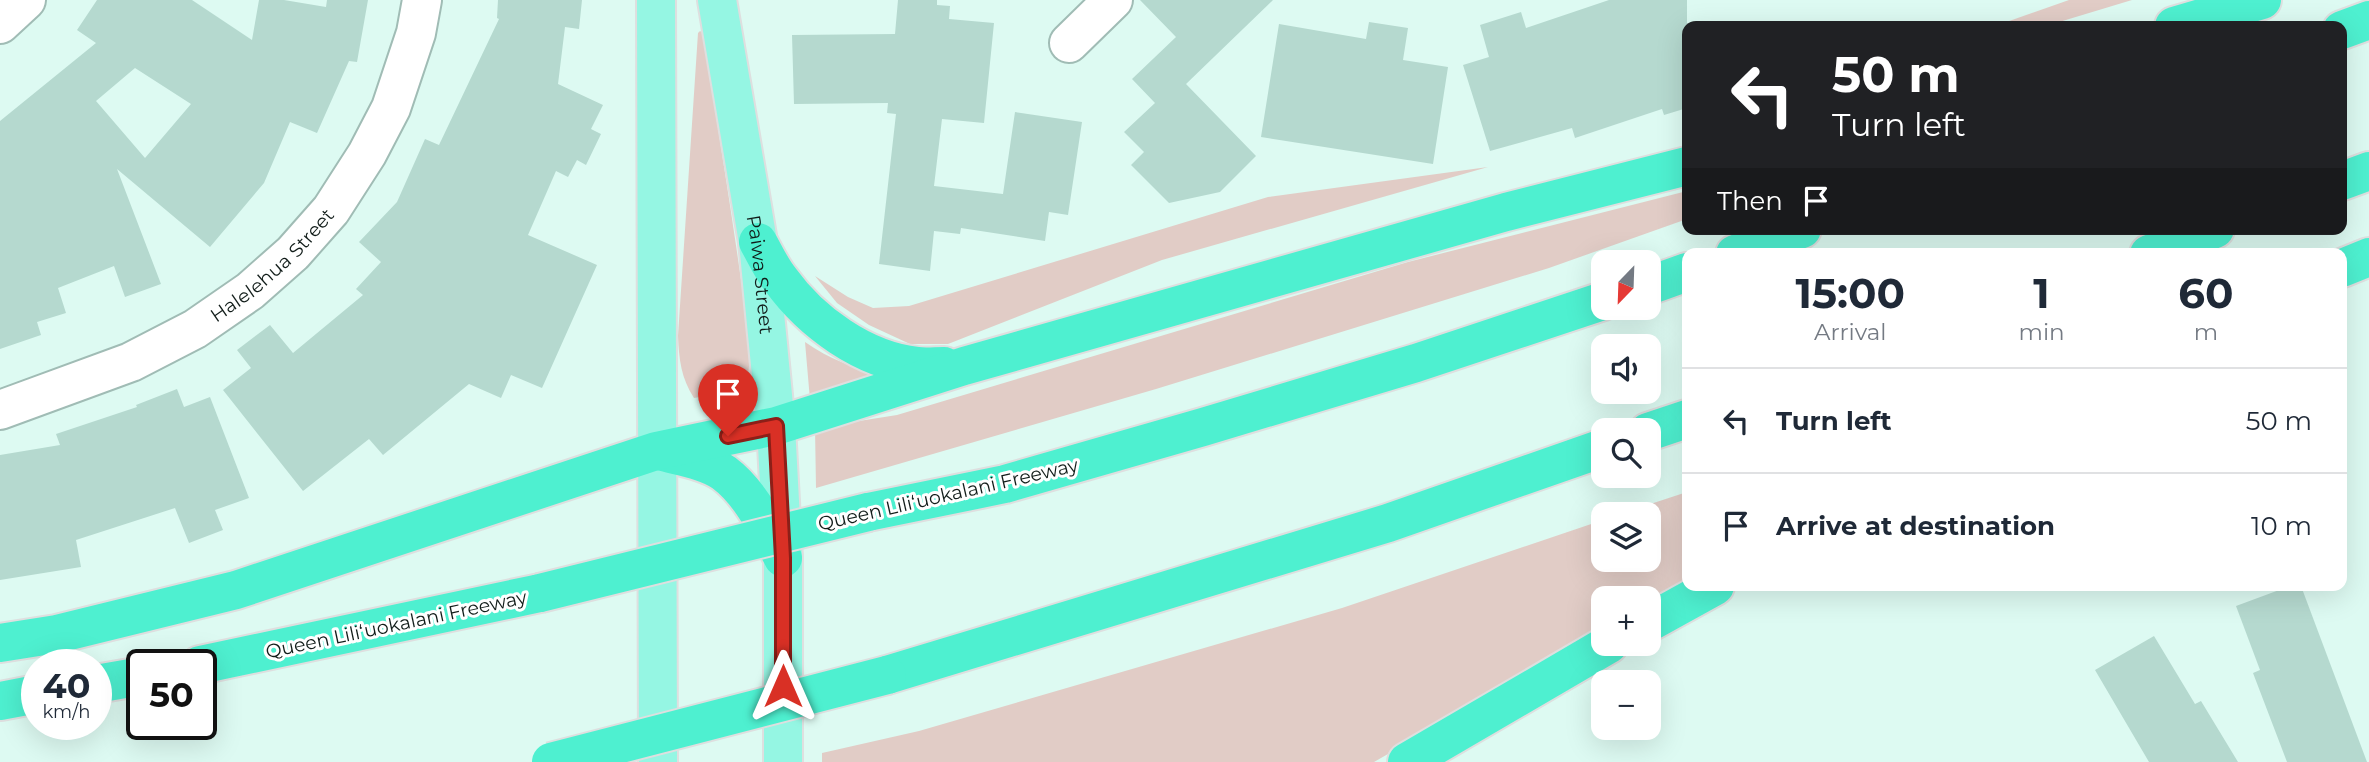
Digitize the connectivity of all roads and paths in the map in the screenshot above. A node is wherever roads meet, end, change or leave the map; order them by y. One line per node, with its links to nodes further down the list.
1 (26, 0): 9 (street)
2 (422, 0): 26 (street, Halelehua Street)
3 (656, 0): 30 (main road)
4 (717, 0): 17 (main road, Paiwa Street)
5 (1114, 0): 11 (street)
6 (2262, 0): 8 (highway)
7 (2369, 20): 10 (highway)
8 (2191, 21)
9 (0, 24)
10 (2347, 28)
11 (1069, 43)
12 (1682, 167): 25 (highway)
13 (2369, 171): 14 (highway)
14 (2347, 179)
15 (1786, 235): 18 (highway)
16 (2199, 235): 19 (highway)
17 (758, 242): 25 (highway); 28 (main road, Paiwa Street)
18 (1751, 248)
19 (2165, 248)
20 (2369, 257): 21 (highway)
21 (2347, 266)
22 (1682, 274): 23 (highway)
23 (1661, 281)
24 (1591, 305): 37 (highway, Queen Liliʻuokalani Freeway, bridge)
25 (964, 366): 28 (highway)
26 (0, 410)
27 (1682, 421): 29 (highway)
28 (776, 426): 30 (highway); 32 (main road, Paiwa Street)
29 (1661, 428)
30 (656, 451): 32 (highway); 35 (highway); 41 (main road)
31 (1591, 452): 40 (highway, bridge)
32 (783, 558): 42 (main road, Paiwa Street)
33 (1706, 591): 34 (highway)
34 (1661, 615)
35 (0, 643)
36 (1591, 655): 43 (highway)
37 (217, 662)
38 (21, 697): 39 (highway)
39 (0, 701)
40 (551, 762)
41 (658, 762)
42 (783, 762)
43 (1407, 762)

